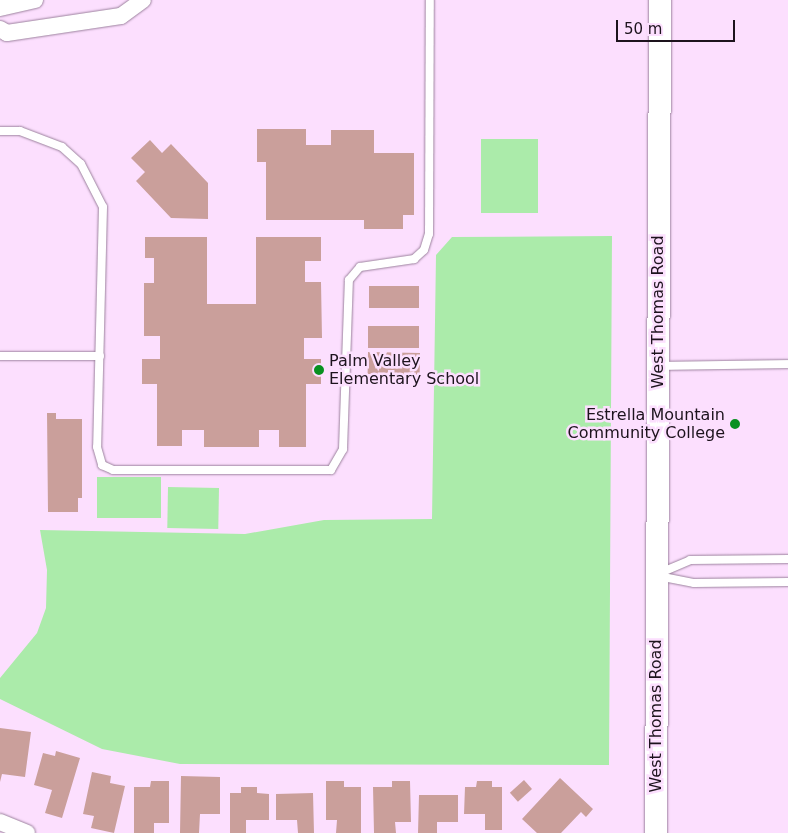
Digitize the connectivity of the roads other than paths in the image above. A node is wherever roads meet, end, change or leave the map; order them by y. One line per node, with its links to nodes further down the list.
1 (35, 0): 5 (street)
2 (143, 0): 6 (street)
3 (430, 0): 9 (lane)
4 (660, 0): 11 (main road, West Thomas Road)
5 (0, 8)
6 (0, 29)
7 (0, 131): 9 (lane)
8 (0, 356): 9 (lane)
9 (100, 356)
10 (788, 364): 11 (lane)
11 (658, 367): 13 (main road, West Thomas Road)
12 (788, 559): 13 (lane)
13 (656, 575): 14 (lane); 17 (main road, West Thomas Road)
14 (788, 582)
15 (0, 822): 16 (street)
16 (27, 833)
17 (656, 833)

